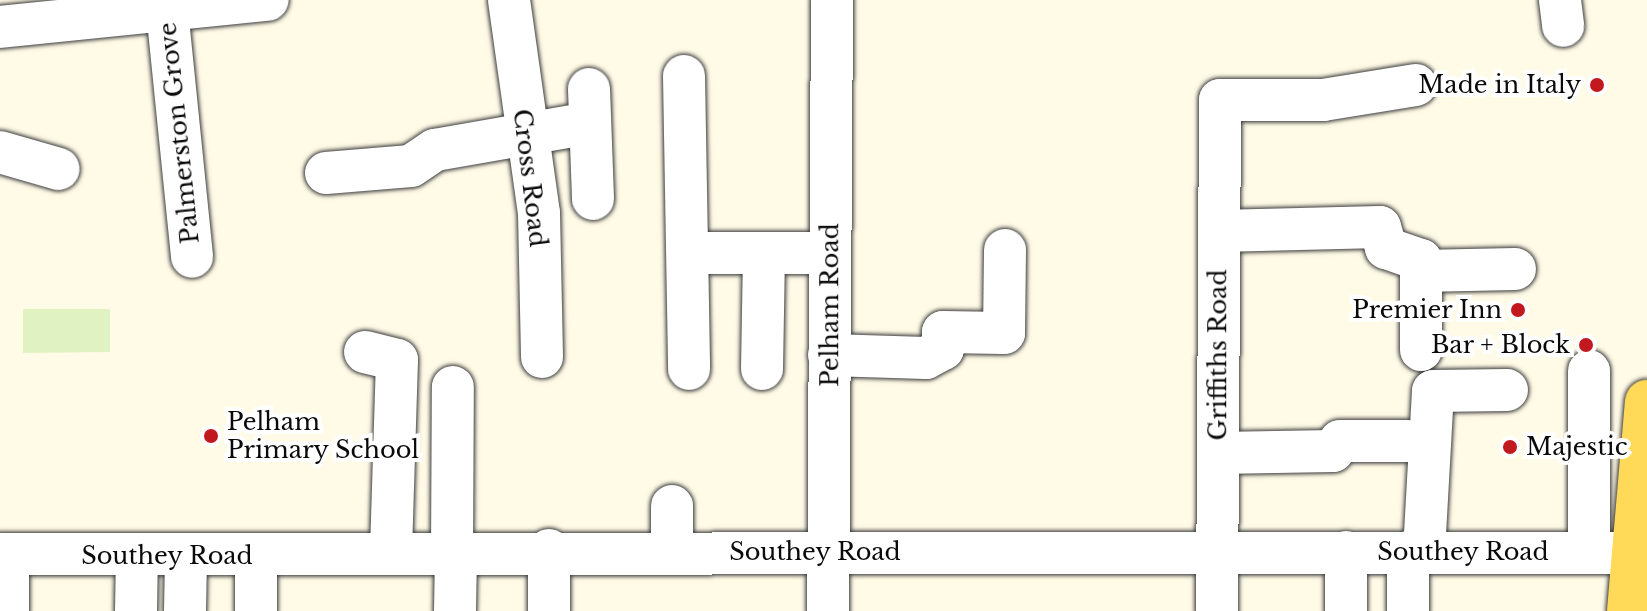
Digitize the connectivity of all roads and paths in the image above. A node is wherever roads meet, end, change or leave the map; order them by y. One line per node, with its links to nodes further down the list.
1 (268, 0): 4 (street)
2 (509, 0): 8 (street, Cross Road)
3 (832, 0): 17 (street, Pelham Road)
4 (161, 7): 5 (street); 18 (street, Palmerston Grove)
5 (0, 27)
6 (684, 76): 15 (street)
7 (1416, 85): 13 (street, Griffiths Road)
8 (524, 134): 11 (street); 12 (street); 24 (street, Cross Road)
9 (0, 152): 10 (street)
10 (59, 169)
11 (326, 173)
12 (593, 199)
13 (1219, 231): 20 (street); 32 (street, Griffiths Road)
14 (1005, 250): 23 (street)
15 (687, 252): 16 (street); 25 (street)
16 (764, 253): 17 (street); 26 (street)
17 (830, 253): 23 (street, Pelham Road)
18 (192, 257)
19 (1515, 269): 20 (street)
20 (1421, 271): 21 (street)
21 (1421, 350)
22 (365, 352): 41 (street)
23 (829, 355): 42 (street, Pelham Road)
24 (542, 357)
25 (689, 369)
26 (762, 369)
27 (1589, 371): 40 (street)
28 (453, 387): 36 (street)
29 (1507, 390): 39 (street)
30 (1647, 402): 40 (main road)
31 (1408, 441): 32 (street)
32 (1218, 453): 37 (street, Griffiths Road)
33 (672, 506): 35 (street)
34 (549, 550): 35 (street, Southey Road); 36 (street, Southey Road); 52 (street)
35 (672, 551): 42 (street, Southey Road)
36 (454, 552): 41 (street, Southey Road); 51 (street)
37 (1217, 552): 38 (street, Southey Road); 42 (street, Southey Road); 54 (street, Griffiths Road)
38 (1346, 552): 39 (street, Southey Road); 55 (street)
39 (1416, 552): 40 (street, Southey Road); 56 (street)
40 (1610, 552): 57 (main road)
41 (391, 553): 45 (street, Southey Road)
42 (829, 553): 53 (street, Pelham Road)
43 (4, 554): 44 (street, Southey Road); 47 (street)
44 (137, 556): 46 (street, Southey Road); 48 (street)
45 (256, 556): 46 (street, Southey Road); 50 (street)
46 (186, 557): 49 (street)
47 (8, 611)
48 (136, 611)
49 (185, 611)
50 (256, 611)
51 (455, 611)
52 (549, 611)
53 (828, 611)
54 (1217, 611)
55 (1346, 611)
56 (1408, 611)
57 (1629, 611)

